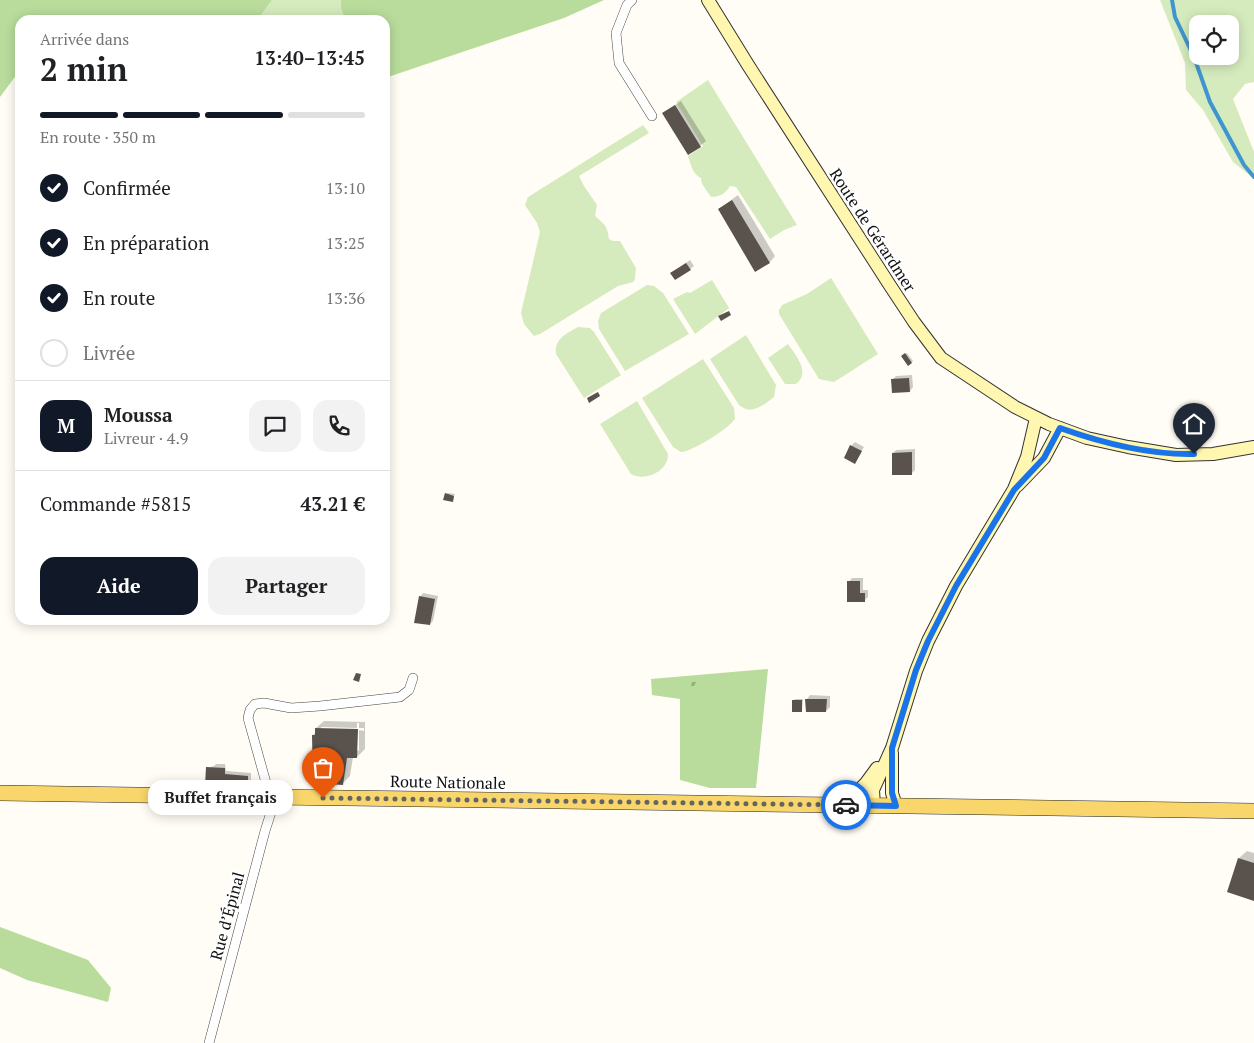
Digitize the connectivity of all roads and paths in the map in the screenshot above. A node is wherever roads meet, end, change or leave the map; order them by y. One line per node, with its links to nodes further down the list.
1 (632, 0): 3 (street)
2 (708, 0): 4 (main road, Route de Gérardmer)
3 (652, 116)
4 (1036, 418): 5 (main road, Route de Gérardmer); 7 (main road)
5 (1060, 428): 6 (main road, Route de Gérardmer); 7 (main road)
6 (1254, 447)
7 (1014, 490): 9 (main road)
8 (413, 678): 11 (street)
9 (892, 748): 12 (main road); 13 (main road); 14 (main road)
10 (0, 793): 11 (main road, Route Nationale)
11 (273, 797): 12 (main road, Route Nationale); 16 (street, Rue d’Épinal)
12 (844, 805): 13 (main road, Route Nationale)
13 (874, 806): 14 (main road, Route Nationale)
14 (896, 806): 15 (main road, Route Nationale)
15 (1254, 810)
16 (209, 1043)

